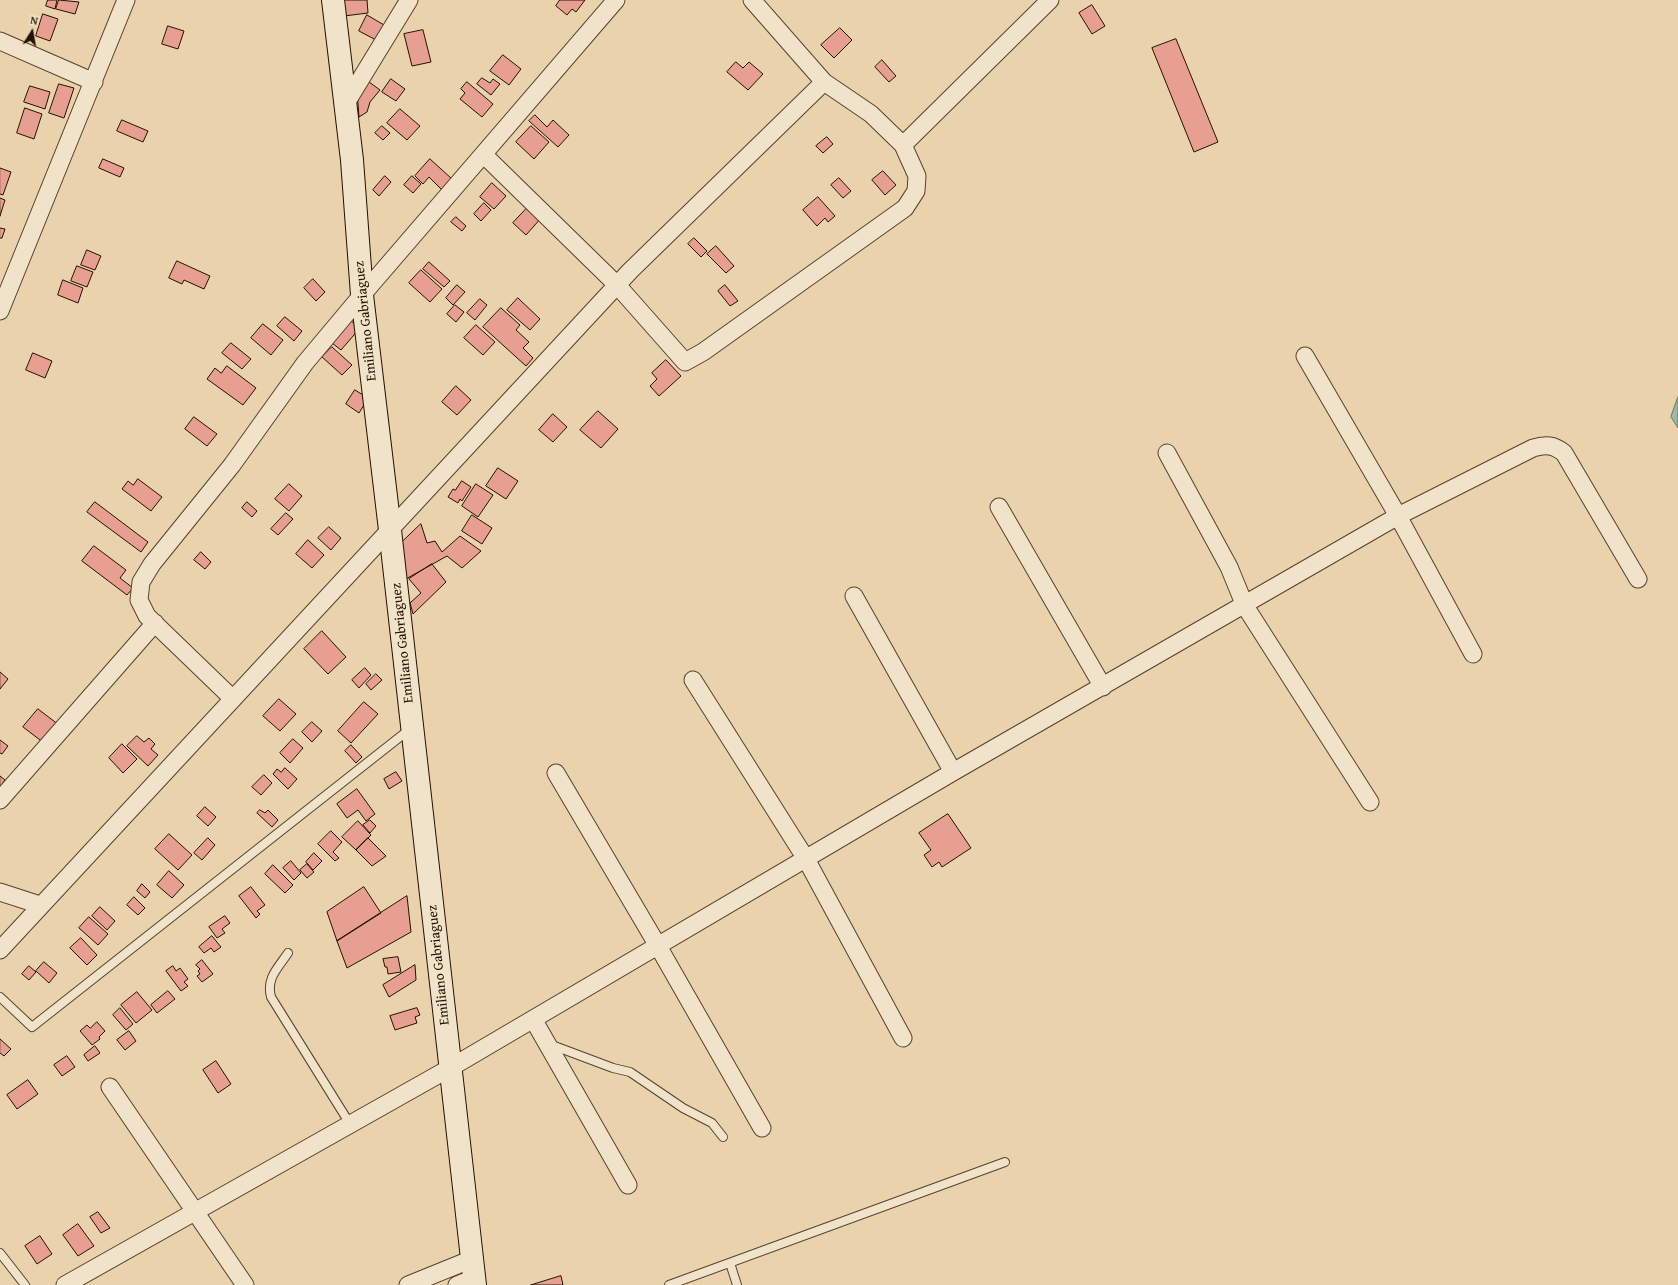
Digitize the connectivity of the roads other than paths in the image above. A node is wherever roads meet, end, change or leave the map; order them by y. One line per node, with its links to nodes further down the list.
1 (126, 0): 8 (street)
2 (333, 0): 10 (main road, Emiliano Gabriaguez)
3 (409, 0): 10 (street)
4 (616, 0): 12 (street)
5 (752, 0): 9 (street)
6 (1050, 0): 11 (street)
7 (0, 41): 8 (street)
8 (94, 82): 15 (street)
9 (824, 82): 11 (street); 13 (street)
10 (346, 103): 14 (main road, Emiliano Gabriaguez)
11 (903, 145): 13 (street)
12 (484, 154): 13 (street); 14 (street)
13 (617, 285): 20 (street)
14 (362, 294): 20 (main road, Emiliano Gabriaguez); 24 (street)
15 (2, 301)
16 (1305, 356): 19 (street)
17 (1166, 453): 23 (street)
18 (999, 507): 27 (street)
19 (1398, 516): 21 (street); 23 (street); 25 (street)
20 (390, 530): 28 (street); 29 (main road, Emiliano Gabriaguez)
21 (1638, 579)
22 (854, 596): 30 (street)
23 (1244, 606): 27 (street); 33 (street)
24 (155, 623): 28 (street); 32 (street)
25 (1473, 654)
26 (694, 680): 34 (street)
27 (1103, 687): 30 (street)
28 (233, 699): 36 (street)
29 (412, 727): 40 (lane); 44 (main road, Emiliano Gabriaguez)
30 (954, 772): 34 (street)
31 (556, 773): 37 (street)
32 (0, 800)
33 (1370, 802)
34 (806, 859): 37 (street); 42 (street)
35 (0, 892): 36 (street)
36 (40, 905): 38 (street)
37 (658, 946): 41 (street); 47 (street)
38 (0, 950)
39 (288, 953): 46 (lane)
40 (0, 997)
41 (533, 1019): 43 (street); 44 (street)
42 (903, 1038)
43 (547, 1044): 48 (lane); 50 (street)
44 (450, 1068): 46 (street); 54 (main road, Emiliano Gabriaguez)
45 (110, 1087): 51 (street)
46 (350, 1124): 51 (street)
47 (762, 1128)
48 (723, 1137)
49 (1005, 1162): 53 (lane)
50 (628, 1185)
51 (195, 1211): 56 (street); 57 (street)
52 (0, 1253): 55 (lane)
53 (730, 1263): 59 (lane); 60 (lane)
54 (470, 1277): 58 (street)
55 (25, 1285)
56 (65, 1285)
57 (245, 1285)
58 (408, 1285)
59 (668, 1285)
60 (737, 1285)

